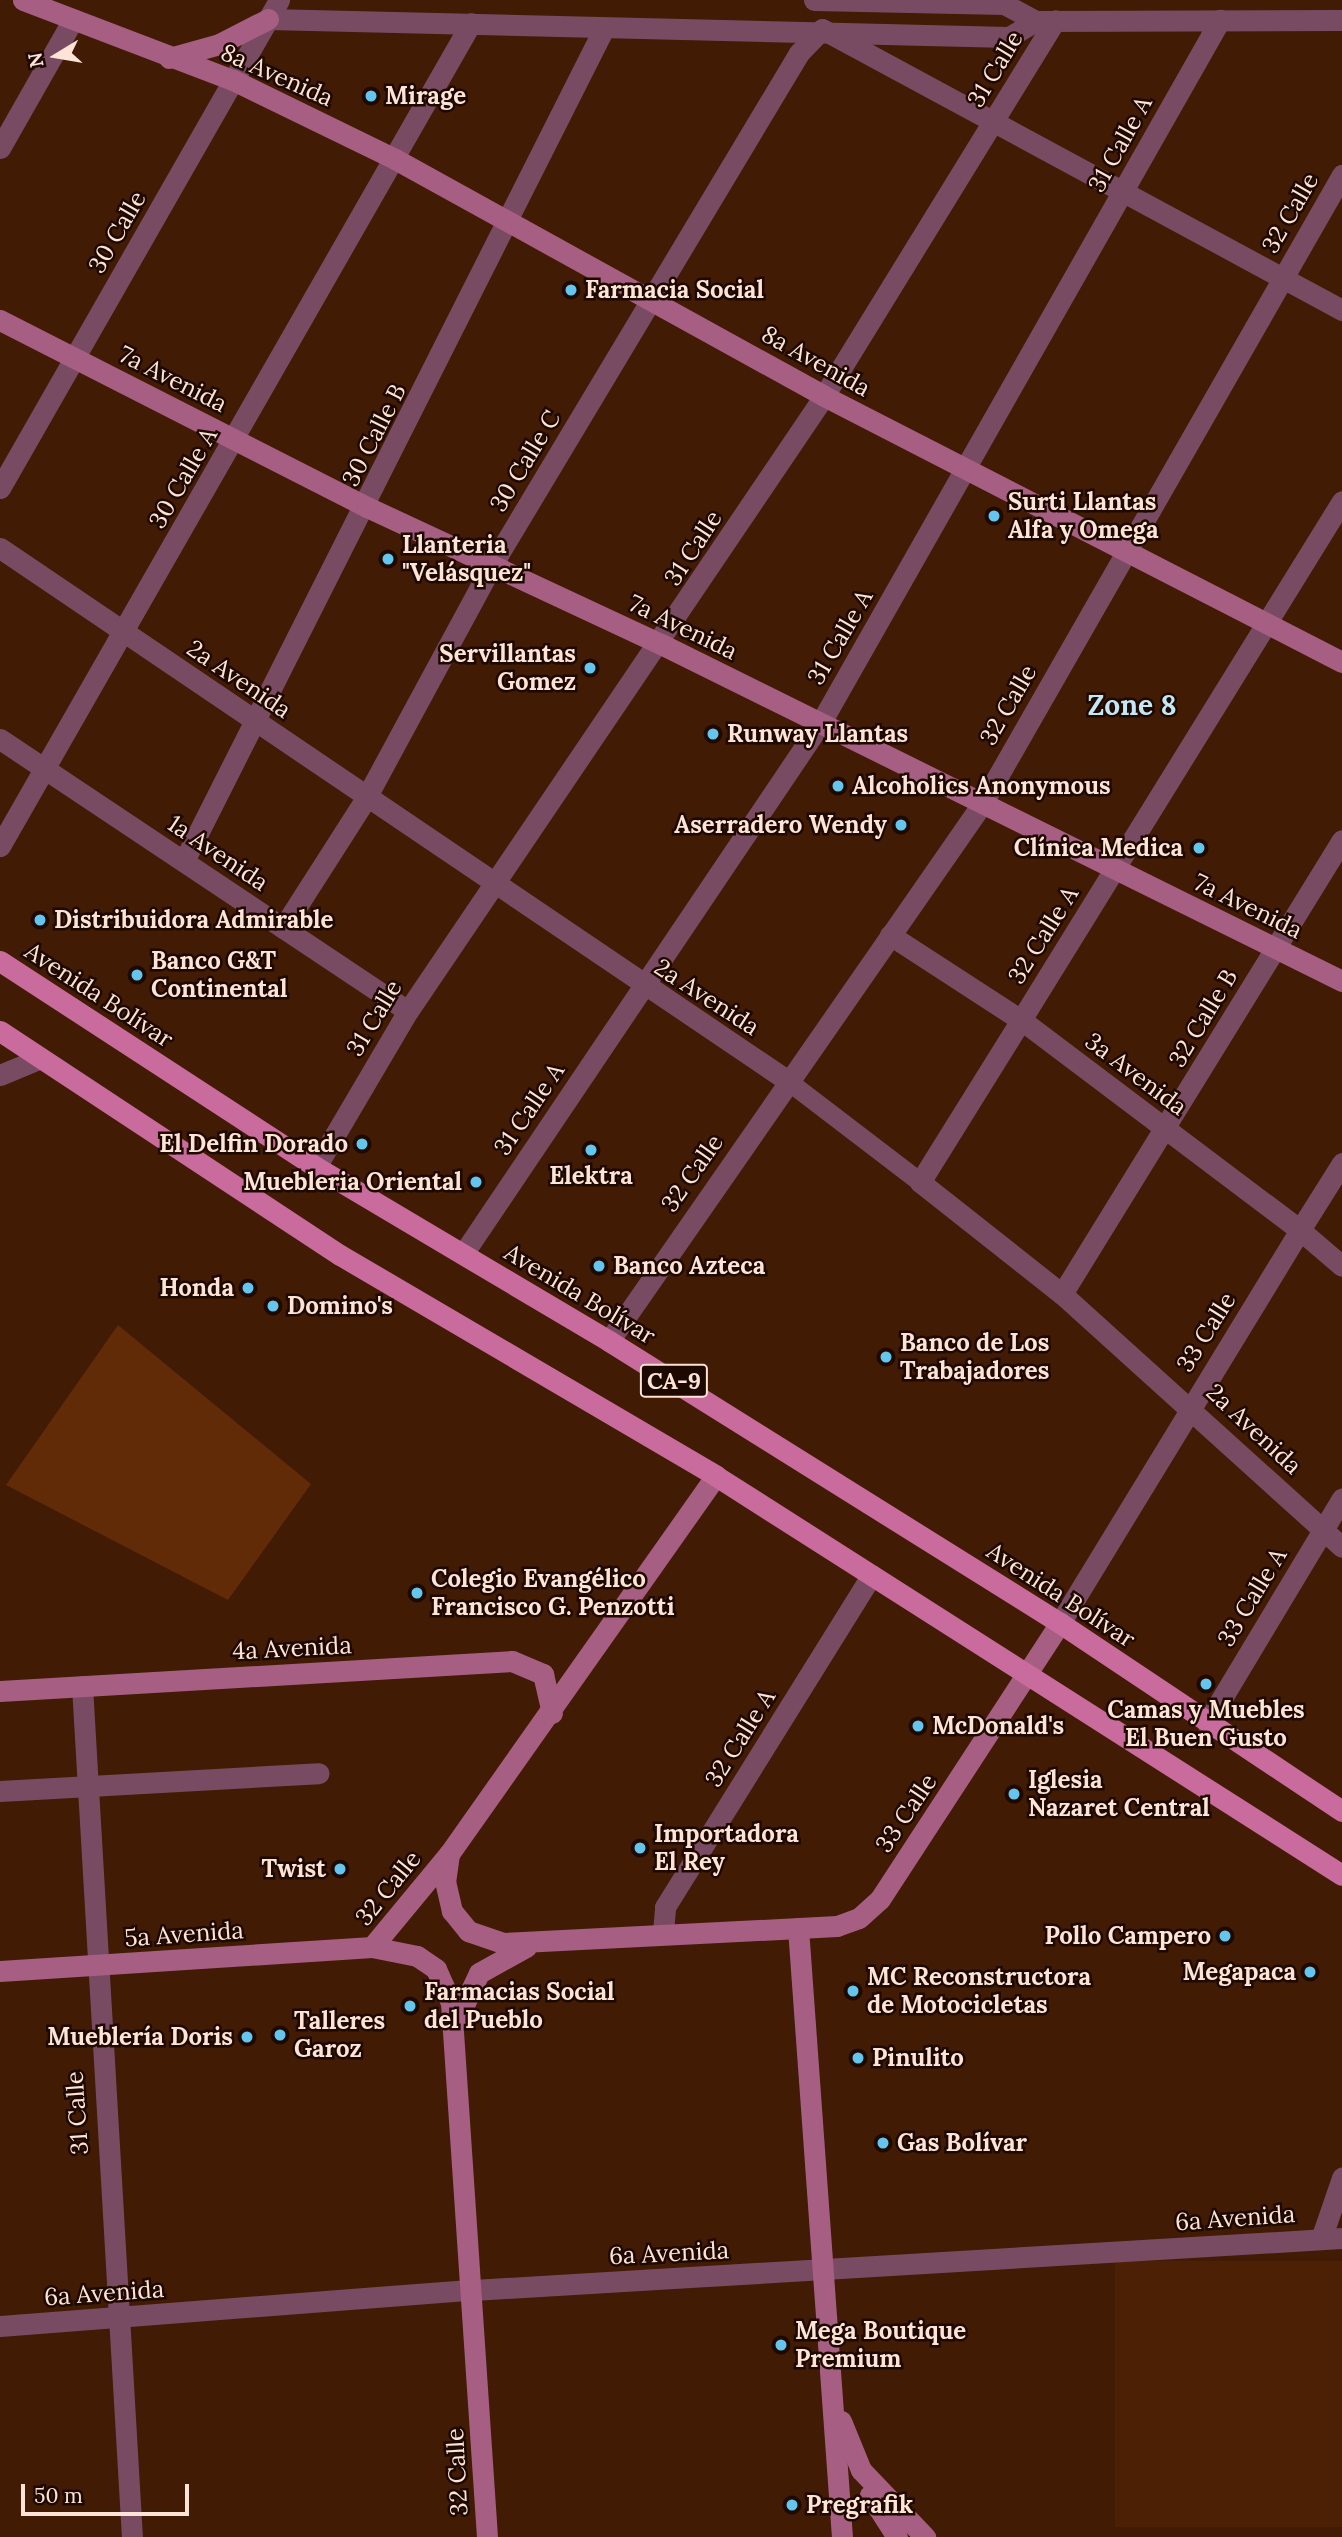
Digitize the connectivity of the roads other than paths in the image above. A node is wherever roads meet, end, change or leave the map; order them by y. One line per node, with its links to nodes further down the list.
1 (279, 0): 5 (street, 30 Calle)
2 (814, 0): 6 (street)
3 (31, 2): 9 (main road, 8a Avenida)
4 (1126, 10): 6 (street); 7 (street)
5 (268, 19): 10 (street); 13 (main road); 14 (street, 30 Calle)
6 (1046, 20): 12 (street); 15 (street, 31 Calle)
7 (1220, 20): 8 (street); 19 (street, 31 Calle A)
8 (1342, 20)
9 (71, 23): 13 (main road, 8a Avenida); 16 (street)
10 (471, 23): 11 (street); 17 (street, 30 Calle A)
11 (604, 28): 12 (street); 20 (street, 30 Calle B)
12 (822, 29): 15 (street); 22 (street, 30 Calle C)
13 (167, 58): 14 (main road, 8a Avenida)
14 (233, 80): 17 (main road, 8a Avenida); 25 (street, 30 Calle)
15 (992, 124): 19 (street); 26 (street, 31 Calle)
16 (0, 148)
17 (395, 159): 20 (main road, 8a Avenida); 27 (street, 30 Calle A)
18 (1342, 174): 21 (street, 32 Calle)
19 (1122, 194): 21 (street); 28 (street, 31 Calle A)
20 (511, 221): 22 (main road, 8a Avenida); 31 (street, 30 Calle B)
21 (1283, 278): 23 (street); 33 (street, 32 Calle)
22 (653, 301): 26 (main road, 8a Avenida); 34 (street, 30 Calle C)
23 (1342, 310)
24 (0, 320): 25 (main road, 7a Avenida)
25 (75, 358): 27 (main road, 7a Avenida); 29 (street, 30 Calle)
26 (824, 396): 28 (main road, 8a Avenida); 37 (street, 31 Calle)
27 (235, 440): 31 (main road, 7a Avenida); 36 (street, 30 Calle A)
28 (966, 469): 33 (main road, 8a Avenida); 40 (street, 31 Calle A)
29 (0, 488)
30 (1342, 501): 35 (street, 32 Calle A)
31 (367, 507): 34 (main road, 7a Avenida); 39 (street, 30 Calle B)
32 (0, 548): 36 (street, 2a Avenida)
33 (1125, 553): 35 (main road, 8a Avenida); 44 (street, 32 Calle)
34 (492, 565): 37 (main road, 7a Avenida); 43 (street, 30 Calle C)
35 (1267, 623): 38 (main road, 8a Avenida); 48 (street, 32 Calle A)
36 (125, 633): 39 (street, 2a Avenida); 42 (street, 30 Calle A)
37 (661, 644): 40 (main road, 7a Avenida); 49 (street, 31 Calle)
38 (1342, 662)
39 (258, 724): 43 (street, 2a Avenida); 47 (street, 30 Calle B)
40 (820, 724): 44 (main road, 7a Avenida); 55 (street, 31 Calle A)
41 (0, 739): 42 (street, 1a Avenida)
42 (45, 769): 46 (street, 30 Calle A); 47 (street, 1a Avenida)
43 (366, 798): 49 (street, 2a Avenida); 50 (street, 30 Calle C)
44 (982, 804): 48 (main road, 7a Avenida); 51 (street, 32 Calle)
45 (1342, 839): 52 (street, 32 Calle B)
46 (0, 846)
47 (184, 862): 50 (street, 1a Avenida)
48 (1115, 870): 52 (main road, 7a Avenida); 57 (street, 32 Calle A)
49 (493, 885): 55 (street, 2a Avenida); 56 (street, 31 Calle)
50 (283, 928): 56 (street, 1a Avenida)
51 (890, 935): 57 (street, 3a Avenida); 61 (street, 32 Calle)
52 (1276, 948): 54 (main road, 7a Avenida); 62 (street, 32 Calle B)
53 (0, 961): 64 (main road, Avenida Bolívar / CA-9)
54 (1342, 981)
55 (642, 987): 61 (street, 2a Avenida); 67 (street, 31 Calle A)
56 (408, 1011): 64 (street, 31 Calle)
57 (1021, 1020): 62 (street, 3a Avenida); 65 (street, 32 Calle A)
58 (0, 1031): 59 (main road, CA-9)
59 (41, 1058): 60 (street); 72 (main road, CA-9)
60 (0, 1075)
61 (788, 1081): 65 (street, 2a Avenida); 70 (street, 32 Calle)
62 (1166, 1129): 66 (street, 3a Avenida); 69 (street, 32 Calle B)
63 (1342, 1163): 66 (street, 33 Calle)
64 (316, 1167): 67 (main road, Avenida Bolívar / CA-9)
65 (920, 1182): 69 (street, 2a Avenida)
66 (1300, 1230): 68 (street, 3a Avenida); 71 (street, 33 Calle)
67 (463, 1254): 70 (main road, Avenida Bolívar / CA-9)
68 (1342, 1266)
69 (1062, 1294): 71 (street, 2a Avenida)
70 (609, 1340): 77 (main road, Avenida Bolívar / CA-9)
71 (1191, 1406): 74 (street, 2a Avenida); 77 (street, 33 Calle)
72 (716, 1476): 76 (main road, CA-9); 81 (main road, 32 Calle)
73 (1342, 1499): 74 (street, 33 Calle A)
74 (1324, 1530): 75 (street, 2a Avenida); 82 (street, 33 Calle A)
75 (1342, 1547)
76 (872, 1575): 78 (main road, CA-9); 90 (street, 32 Calle A)
77 (1059, 1623): 78 (main road, 33 Calle); 82 (main road, Avenida Bolívar / CA-9)
78 (1027, 1678): 88 (main road, CA-9); 89 (main road, 33 Calle)
79 (82, 1686): 80 (main road, 4a Avenida); 81 (main road, 4a Avenida); 84 (street, 31 Calle)
80 (0, 1691)
81 (552, 1713): 87 (main road, 32 Calle)
82 (1207, 1723): 86 (main road, Avenida Bolívar / CA-9)
83 (318, 1773): 84 (street)
84 (89, 1785): 85 (street); 93 (street, 31 Calle)
85 (0, 1791)
86 (1342, 1811)
87 (449, 1854): 91 (main road); 92 (main road, 32 Calle)
88 (1342, 1875)
89 (798, 1928): 90 (main road); 98 (main road)
90 (663, 1932): 91 (main road)
91 (535, 1944): 95 (main road)
92 (372, 1947): 93 (main road, 5a Avenida); 95 (main road, 32 Calle)
93 (94, 1966): 94 (main road, 5a Avenida); 100 (street, 31 Calle)
94 (0, 1971)
95 (454, 2030): 99 (main road, 32 Calle)
96 (1342, 2178): 97 (street)
97 (1332, 2239): 98 (street, 6a Avenida)
98 (822, 2271): 99 (street, 6a Avenida); 102 (main road)
99 (473, 2290): 100 (street, 6a Avenida); 105 (main road, 32 Calle)
100 (116, 2321): 101 (street, 6a Avenida); 104 (street, 31 Calle)
101 (0, 2326)
102 (835, 2406): 103 (main road); 106 (main road)
103 (861, 2470): 107 (main road); 108 (main road)
104 (132, 2537)
105 (487, 2537)
106 (842, 2537)
107 (897, 2537)
108 (925, 2537)

